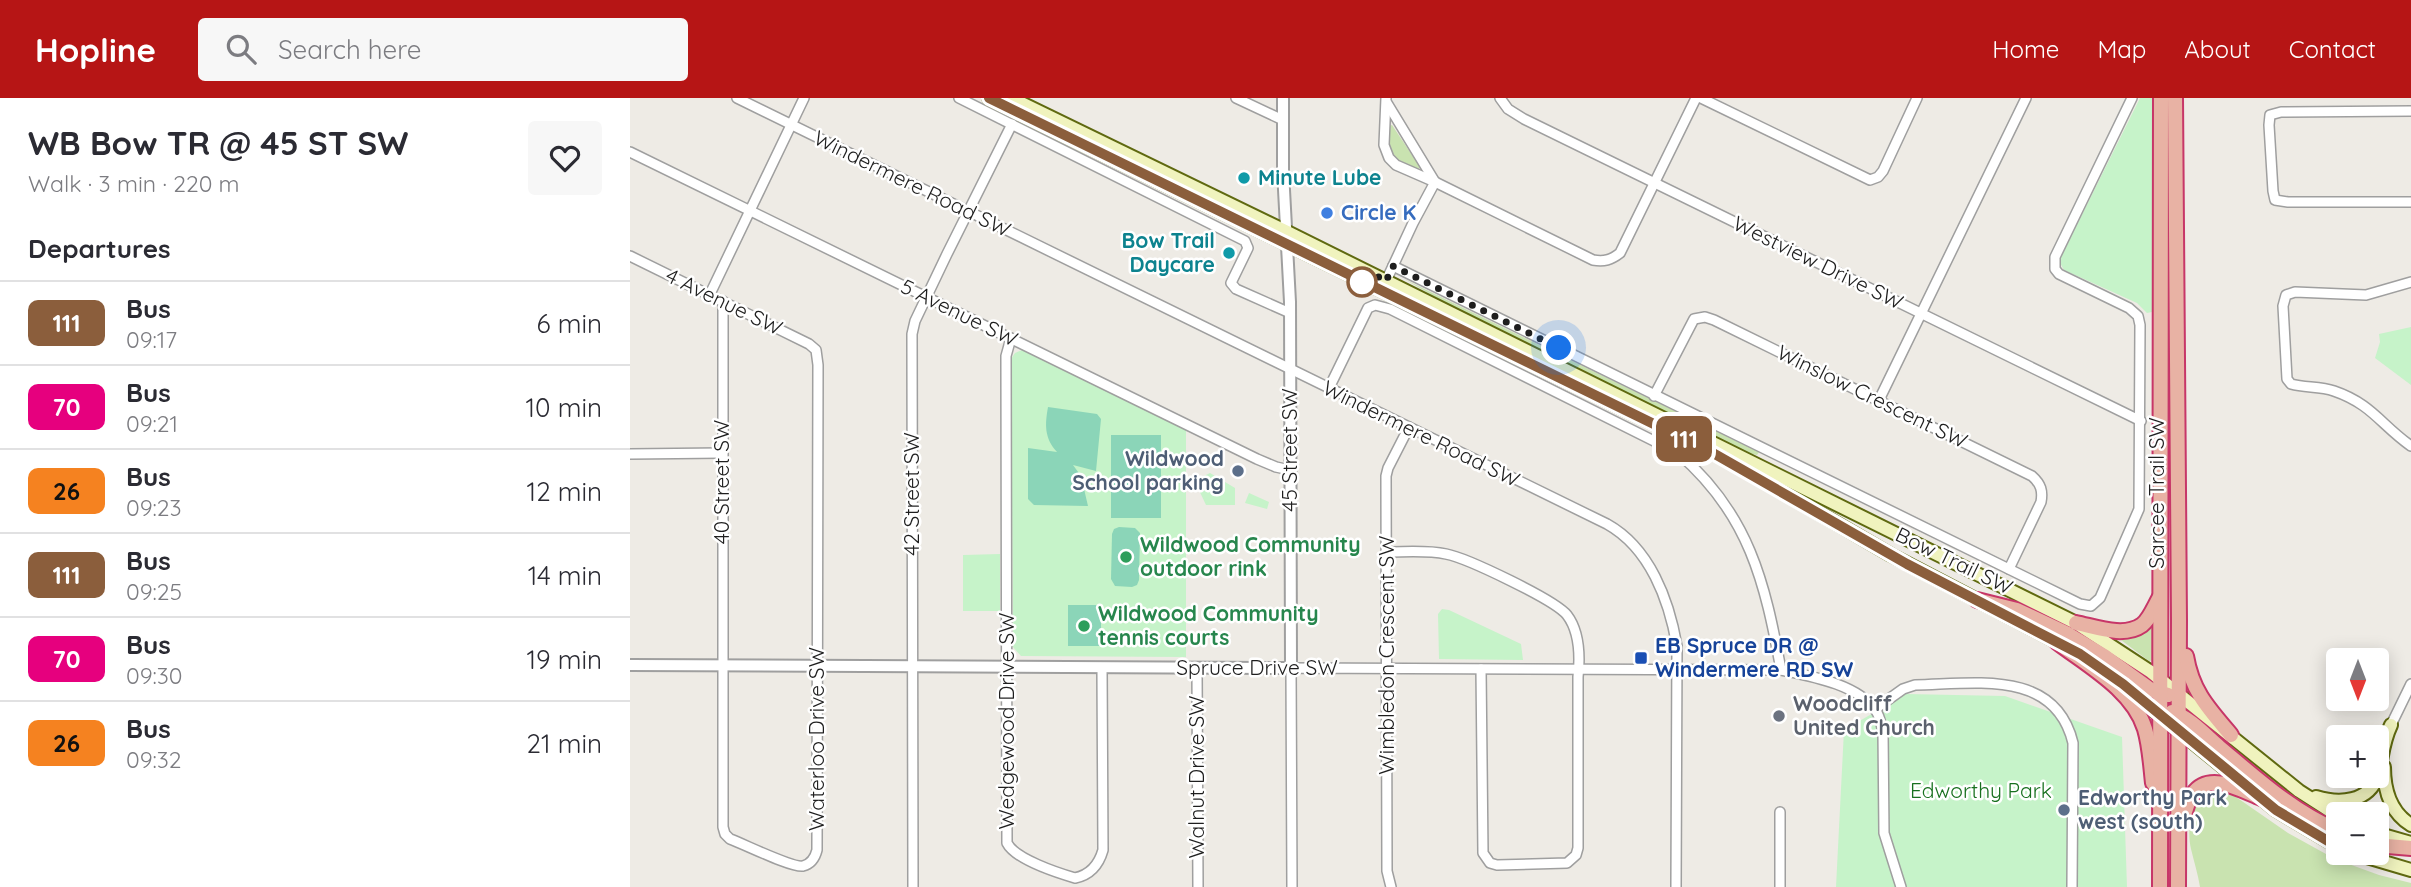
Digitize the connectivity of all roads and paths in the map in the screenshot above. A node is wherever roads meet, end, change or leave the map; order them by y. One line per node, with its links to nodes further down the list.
1 (737, 98): 19 (street, Windermere Road SW)
2 (804, 98): 19 (street)
3 (959, 98): 20 (street)
4 (989, 98): 28 (main road, Bow Trail SW)
5 (1236, 98): 18 (street)
6 (1283, 98): 18 (street, 45 Street SW)
7 (1500, 98): 23 (street, Westview Drive SW)
8 (1696, 98): 23 (street)
9 (1701, 98): 10 (street)
10 (1917, 98)
11 (2026, 98): 37 (street)
12 (2132, 98): 44 (street)
13 (2161, 98): 54 (highway, Sarcee Trail SW)
14 (2175, 98): 56 (highway, Sarcee Trail SW)
15 (1019, 100): 27 (main road, Bow Trail SW)
16 (1386, 100): 22 (street); 22 (street)
17 (2411, 111): 24 (street)
18 (1283, 120): 27 (street, 45 Street SW)
19 (791, 124): 25 (street); 26 (street, Windermere Road SW)
20 (1012, 124): 26 (street, 42 Street SW); 36 (street)
21 (630, 152): 25 (street, 5 Avenue SW)
22 (1435, 182): 23 (street); 30 (street)
23 (1654, 183): 37 (street, Westview Drive SW)
24 (2411, 202)
25 (749, 210): 33 (street); 34 (street, 5 Avenue SW)
26 (969, 211): 34 (street, 42 Street SW); 40 (street, Windermere Road SW)
27 (1286, 231): 28 (street, 45 Street SW); 31 (main road, Bow Trail SW)
28 (1287, 245): 36 (street, 45 Street SW); 51 (main road, Bow Trail SW)
29 (630, 256): 33 (street, 4 Avenue SW)
30 (1393, 266): 31 (street); 42 (street)
31 (1386, 281): 50 (main road, Bow Trail SW)
32 (2411, 282): 46 (street)
33 (710, 294): 35 (street, 4 Avenue SW)
34 (927, 298): 38 (street, 5 Avenue SW); 62 (street, 42 Street SW)
35 (723, 301): 39 (street, 4 Avenue SW); 47 (street, 40 Street SW)
36 (1290, 313): 40 (street, 45 Street SW)
37 (1922, 314): 43 (street); 44 (street, Westview Drive SW)
38 (1011, 338): 49 (street, 5 Avenue SW); 63 (street, Wedgewood Drive SW)
39 (816, 350): 61 (street, Waterloo Drive SW)
40 (1290, 369): 41 (street, Windermere Road SW); 49 (street, 45 Street SW)
41 (1329, 388): 45 (street, Windermere Road SW); 71 (street)
42 (1654, 396): 43 (street, Winslow Crescent SW); 53 (street)
43 (1879, 400): 53 (street, Winslow Crescent SW)
44 (2141, 421): 53 (street)
45 (1409, 427): 52 (street, Wimbledon Crescent SW); 70 (street, Windermere Road SW)
46 (2411, 446)
47 (722, 453): 48 (street); 59 (street, 40 Street SW)
48 (630, 454)
49 (1290, 470): 66 (street, 45 Street SW)
50 (1836, 503): 51 (main road); 57 (main road, Bow Trail SW)
51 (1825, 515): 55 (main road, Bow Trail SW)
52 (1387, 552): 67 (street, Wimbledon Crescent SW); 69 (street)
53 (2009, 569)
54 (2161, 596): 57 (highway); 73 (highway, Sarcee Trail SW)
55 (1977, 600): 58 (main road, Bow Trail SW); 73 (highway)
56 (2179, 620): 74 (highway, Sarcee Trail SW); 80 (highway)
57 (2076, 623): 73 (main road, Bow Trail SW)
58 (2057, 642): 77 (main road, Bow Trail SW); 87 (highway)
59 (722, 664): 60 (street, Spruce Drive SW); 61 (street, Spruce Drive SW); 61 (street, Waterloo Drive SW)
60 (630, 665)
61 (817, 665): 62 (street, Spruce Drive SW)
62 (912, 665): 63 (street, Spruce Drive SW); 96 (street, 42 Street SW)
63 (1007, 666): 64 (street, Spruce Drive SW); 64 (street, Wedgewood Drive SW)
64 (1102, 667): 65 (street, Spruce Drive SW)
65 (1197, 668): 66 (street, Spruce Drive SW); 97 (street, Walnut Drive SW)
66 (1292, 668): 67 (street, Spruce Drive SW); 98 (street, 45 Street SW)
67 (1388, 669): 68 (street, Spruce Drive SW); 99 (street, Wimbledon Crescent SW)
68 (1481, 669): 69 (street, Spruce Drive SW); 69 (street)
69 (1578, 669): 70 (street, Spruce Drive SW)
70 (1677, 670): 71 (street, Spruce Drive SW); 100 (street, Windermere Road SW)
71 (1781, 670): 75 (street, Spruce Drive SW)
72 (2411, 684): 78 (street)
73 (2161, 687): 74 (highway); 77 (highway, Sarcee Trail SW)
74 (2179, 694): 76 (highway, Sarcee Trail SW); 80 (main road)
75 (1875, 709): 102 (street); 103 (street)
76 (2179, 714): 77 (highway); 79 (highway, Sarcee Trail SW); 85 (highway)
77 (2161, 715): 79 (main road, Bow Trail SW); 87 (highway, Sarcee Trail SW)
78 (2391, 726): 81 (main road); 86 (main road)
79 (2179, 731): 82 (main road, Bow Trail SW); 88 (highway, Sarcee Trail SW)
80 (2231, 735): 81 (main road)
81 (2299, 791): 83 (main road)
82 (2261, 798): 88 (highway); 90 (main road, Bow Trail SW)
83 (2326, 808)
84 (1780, 812): 101 (street)
85 (2326, 825)
86 (2411, 825)
87 (2160, 828): 104 (highway, Sarcee Trail SW)
88 (2178, 831): 105 (highway, Sarcee Trail SW)
89 (2389, 836): 91 (main road)
90 (2326, 841)
91 (2411, 842)
92 (2389, 846): 93 (highway)
93 (2411, 848)
94 (2389, 864): 95 (main road)
95 (2411, 870)
96 (913, 887)
97 (1198, 887)
98 (1292, 887)
99 (1391, 887)
100 (1676, 887)
101 (1780, 887)
102 (1901, 887)
103 (2072, 887)
104 (2160, 887)
105 (2178, 887)

